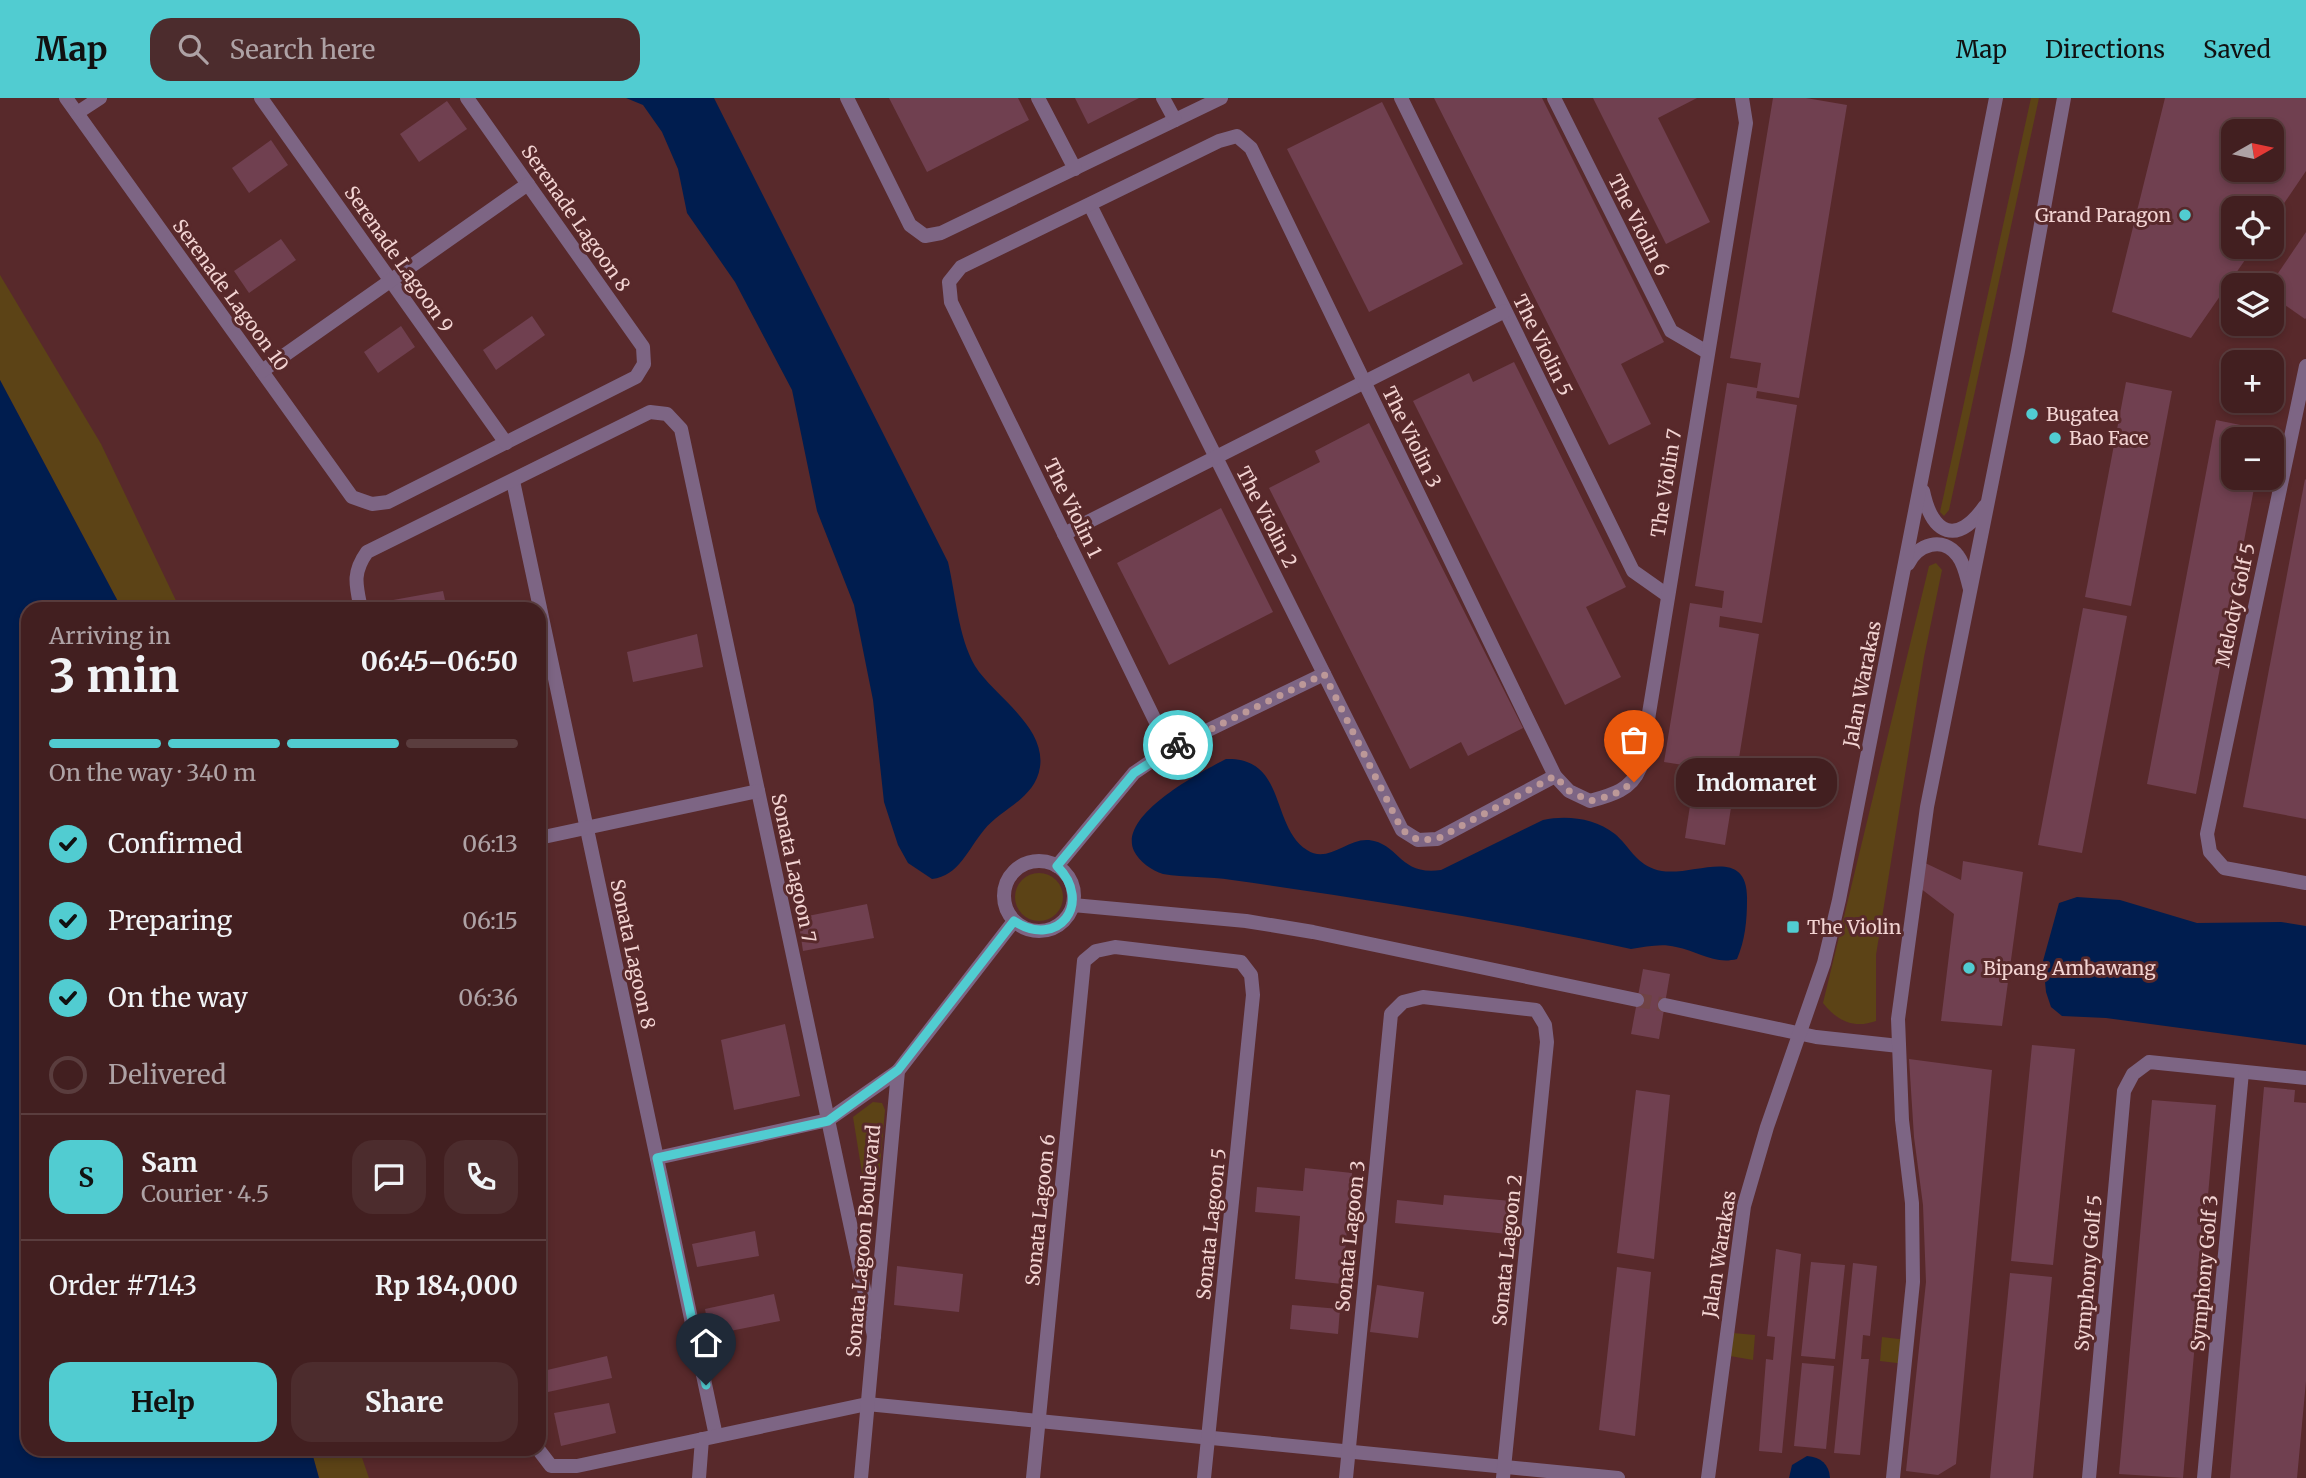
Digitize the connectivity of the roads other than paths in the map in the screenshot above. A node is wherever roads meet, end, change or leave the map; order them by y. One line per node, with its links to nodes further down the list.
1 (66, 98): 14 (street, Serenade Lagoon 10)
2 (100, 98): 14 (street)
3 (261, 98): 19 (street, Serenade Lagoon 9)
4 (467, 98): 17 (street, Serenade Lagoon 8)
5 (847, 98): 16 (street)
6 (1038, 98): 16 (street)
7 (1163, 98): 15 (street)
8 (1221, 98): 15 (street)
9 (1401, 98): 20 (street, The Violin 5)
10 (1554, 98): 21 (street, The Violin 6)
11 (1742, 98): 21 (street, The Violin 7)
12 (1996, 98): 29 (street, Jalan Warakas)
13 (2064, 98): 30 (street)
14 (78, 113): 23 (street, Serenade Lagoon 10)
15 (1175, 120): 16 (street)
16 (1074, 169)
17 (528, 184): 19 (street); 26 (street, Serenade Lagoon 8)
18 (1090, 205): 24 (street, The Violin 3); 27 (street, The Violin 2); 31 (street, The Violin 1)
19 (391, 281): 23 (street); 26 (street, Serenade Lagoon 9)
20 (1505, 311): 24 (street); 34 (street, The Violin 5)
21 (1707, 352): 34 (street, The Violin 7)
22 (2306, 366): 25 (street, Melody Golf 5)
23 (262, 371): 26 (street, Serenade Lagoon 10)
24 (1365, 382): 27 (street); 40 (street, The Violin 3)
25 (2302, 396): 45 (street, Melody Golf 5)
26 (506, 443)
27 (1216, 457): 31 (street); 38 (street, The Violin 2)
28 (513, 481): 35 (street); 36 (street, Sonata Lagoon 8); 41 (street, Sonata Lagoon 7)
29 (1921, 483): 30 (street); 32 (street, Jalan Warakas)
30 (1988, 502): 33 (street)
31 (1064, 534): 39 (street, The Violin 1)
32 (1904, 571): 33 (street); 52 (street, Jalan Warakas)
33 (1970, 592): 53 (street)
34 (1667, 595): 40 (street, The Violin 7)
35 (360, 602)
36 (539, 602)
37 (546, 636): 42 (street, Sonata Lagoon 8)
38 (1324, 674): 39 (street); 40 (street, The Violin 2)
39 (1169, 749): 44 (street)
40 (1555, 776)
41 (758, 791): 42 (street); 57 (street, Sonata Lagoon 7)
42 (587, 828): 43 (street); 58 (street, Sonata Lagoon 8)
43 (546, 837)
44 (1057, 866): 46 (street); 47 (street)
45 (2306, 883)
46 (1073, 905): 47 (street); 49 (street)
47 (1014, 921): 54 (street)
48 (1251, 975): 61 (street, Sonata Lagoon 6); 63 (street, Sonata Lagoon 5)
49 (1637, 1000)
50 (1665, 1005): 52 (street)
51 (1545, 1025): 64 (street, Sonata Lagoon 3); 66 (street, Sonata Lagoon 2)
52 (1801, 1034): 53 (street); 73 (street, Jalan Warakas)
53 (1899, 1046): 74 (street)
54 (898, 1070): 57 (street); 59 (street, Sonata Lagoon Boulevard)
55 (2242, 1072): 56 (street); 75 (street, Symphony Golf 5); 76 (street, Symphony Golf 3)
56 (2306, 1078)
57 (828, 1121): 58 (street); 59 (street, Sonata Lagoon 7)
58 (657, 1158): 62 (street, Sonata Lagoon 8)
59 (874, 1336): 60 (street, Sonata Lagoon Boulevard)
60 (867, 1404): 61 (street); 62 (street); 68 (street, Sonata Lagoon Boulevard)
61 (1038, 1421): 63 (street); 69 (street, Sonata Lagoon 6)
62 (709, 1437): 65 (street); 67 (street, Sonata Lagoon 8)
63 (1208, 1437): 64 (street); 70 (street, Sonata Lagoon 5)
64 (1349, 1451): 66 (street); 71 (street, Sonata Lagoon 3)
65 (543, 1456)
66 (1504, 1472): 72 (street)
67 (699, 1478)
68 (861, 1478)
69 (1032, 1478)
70 (1204, 1478)
71 (1346, 1478)
72 (1618, 1478)
73 (1708, 1478)
74 (1893, 1478)
75 (2089, 1478)
76 (2204, 1478)

